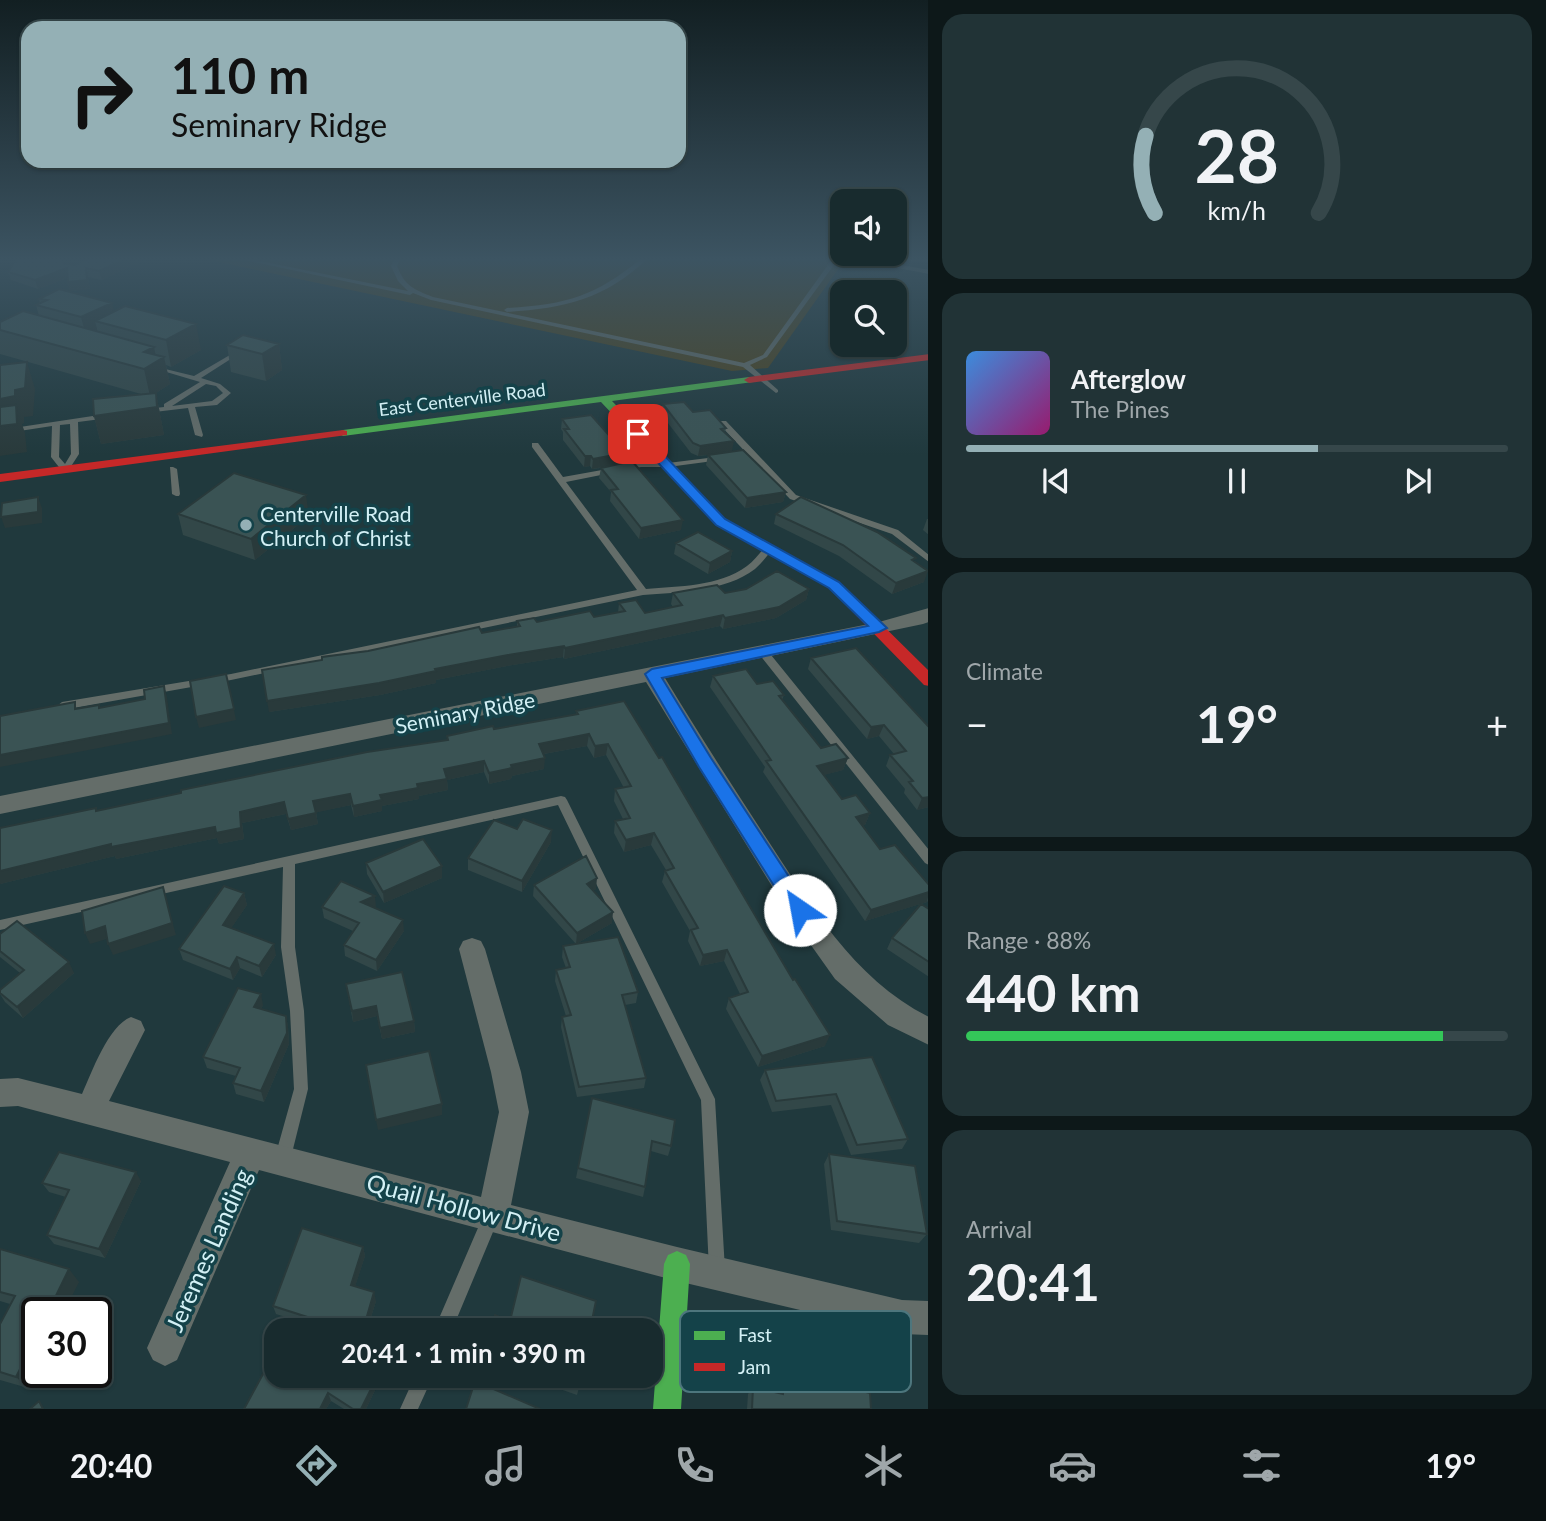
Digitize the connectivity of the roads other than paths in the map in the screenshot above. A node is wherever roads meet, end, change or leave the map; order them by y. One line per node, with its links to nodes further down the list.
1 (553, 324): 6 (lane)
2 (788, 324): 6 (lane)
3 (235, 354): 8 (lane)
4 (928, 358): 9 (main road, East Centerville Road)
5 (143, 363): 8 (lane)
6 (745, 365): 9 (lane)
7 (928, 371): 11 (main road, East Centerville Road)
8 (196, 378): 10 (lane)
9 (763, 379): 11 (lane); 12 (main road, East Centerville Road)
10 (206, 381): 13 (lane); 14 (lane)
11 (776, 391): 16 (main road, East Centerville Road)
12 (605, 400): 16 (main road); 23 (main road, East Centerville Road)
13 (191, 406): 14 (lane); 22 (lane)
14 (164, 408): 15 (lane)
15 (138, 412)
16 (618, 412): 23 (main road, East Centerville Road); 28 (main road)
17 (113, 415): 18 (lane)
18 (74, 421): 19 (lane); 30 (lane)
19 (56, 423): 21 (lane); 30 (lane)
20 (723, 424): 25 (lane)
21 (0, 432)
22 (199, 435)
23 (347, 440): 29 (main road, East Centerville Road); 30 (main road, East Centerville Road)
24 (534, 445): 32 (lane)
25 (752, 454): 26 (lane); 36 (lane)
26 (740, 455)
27 (728, 457): 28 (lane)
28 (668, 465): 32 (lane); 35 (main road)
29 (173, 469): 30 (main road, East Centerville Road); 34 (lane)
30 (64, 476): 31 (main road, East Centerville Road); 33 (main road, East Centerville Road)
31 (0, 478)
32 (562, 480): 37 (lane)
33 (0, 492)
34 (176, 494)
35 (769, 548): 37 (lane); 39 (main road)
36 (928, 560)
37 (643, 592): 43 (lane)
38 (928, 614): 39 (street, Seminary Ridge)
39 (879, 628): 40 (street, Seminary Ridge); 42 (main road)
40 (763, 652): 41 (street, Seminary Ridge); 45 (lane)
41 (652, 674): 44 (street, Seminary Ridge); 50 (street)
42 (928, 681)
43 (54, 708)
44 (0, 805)
45 (928, 860)
46 (289, 862): 47 (lane); 53 (lane); 56 (lane)
47 (0, 925)
48 (472, 949): 54 (street)
49 (131, 1030): 52 (street)
50 (928, 1032)
51 (0, 1093): 52 (street, Quail Hollow Drive)
52 (90, 1111): 53 (street, Quail Hollow Drive)
53 (267, 1156): 54 (street, Quail Hollow Drive); 59 (street, Jeremes Landing)
54 (493, 1215): 55 (street, Quail Hollow Drive); 58 (lane)
55 (677, 1264): 56 (street, Quail Hollow Drive); 62 (main road)
56 (717, 1273): 57 (street, Quail Hollow Drive)
57 (873, 1311)
58 (448, 1318)
59 (165, 1348)
60 (419, 1388): 61 (lane)
61 (410, 1409)
62 (667, 1409)

